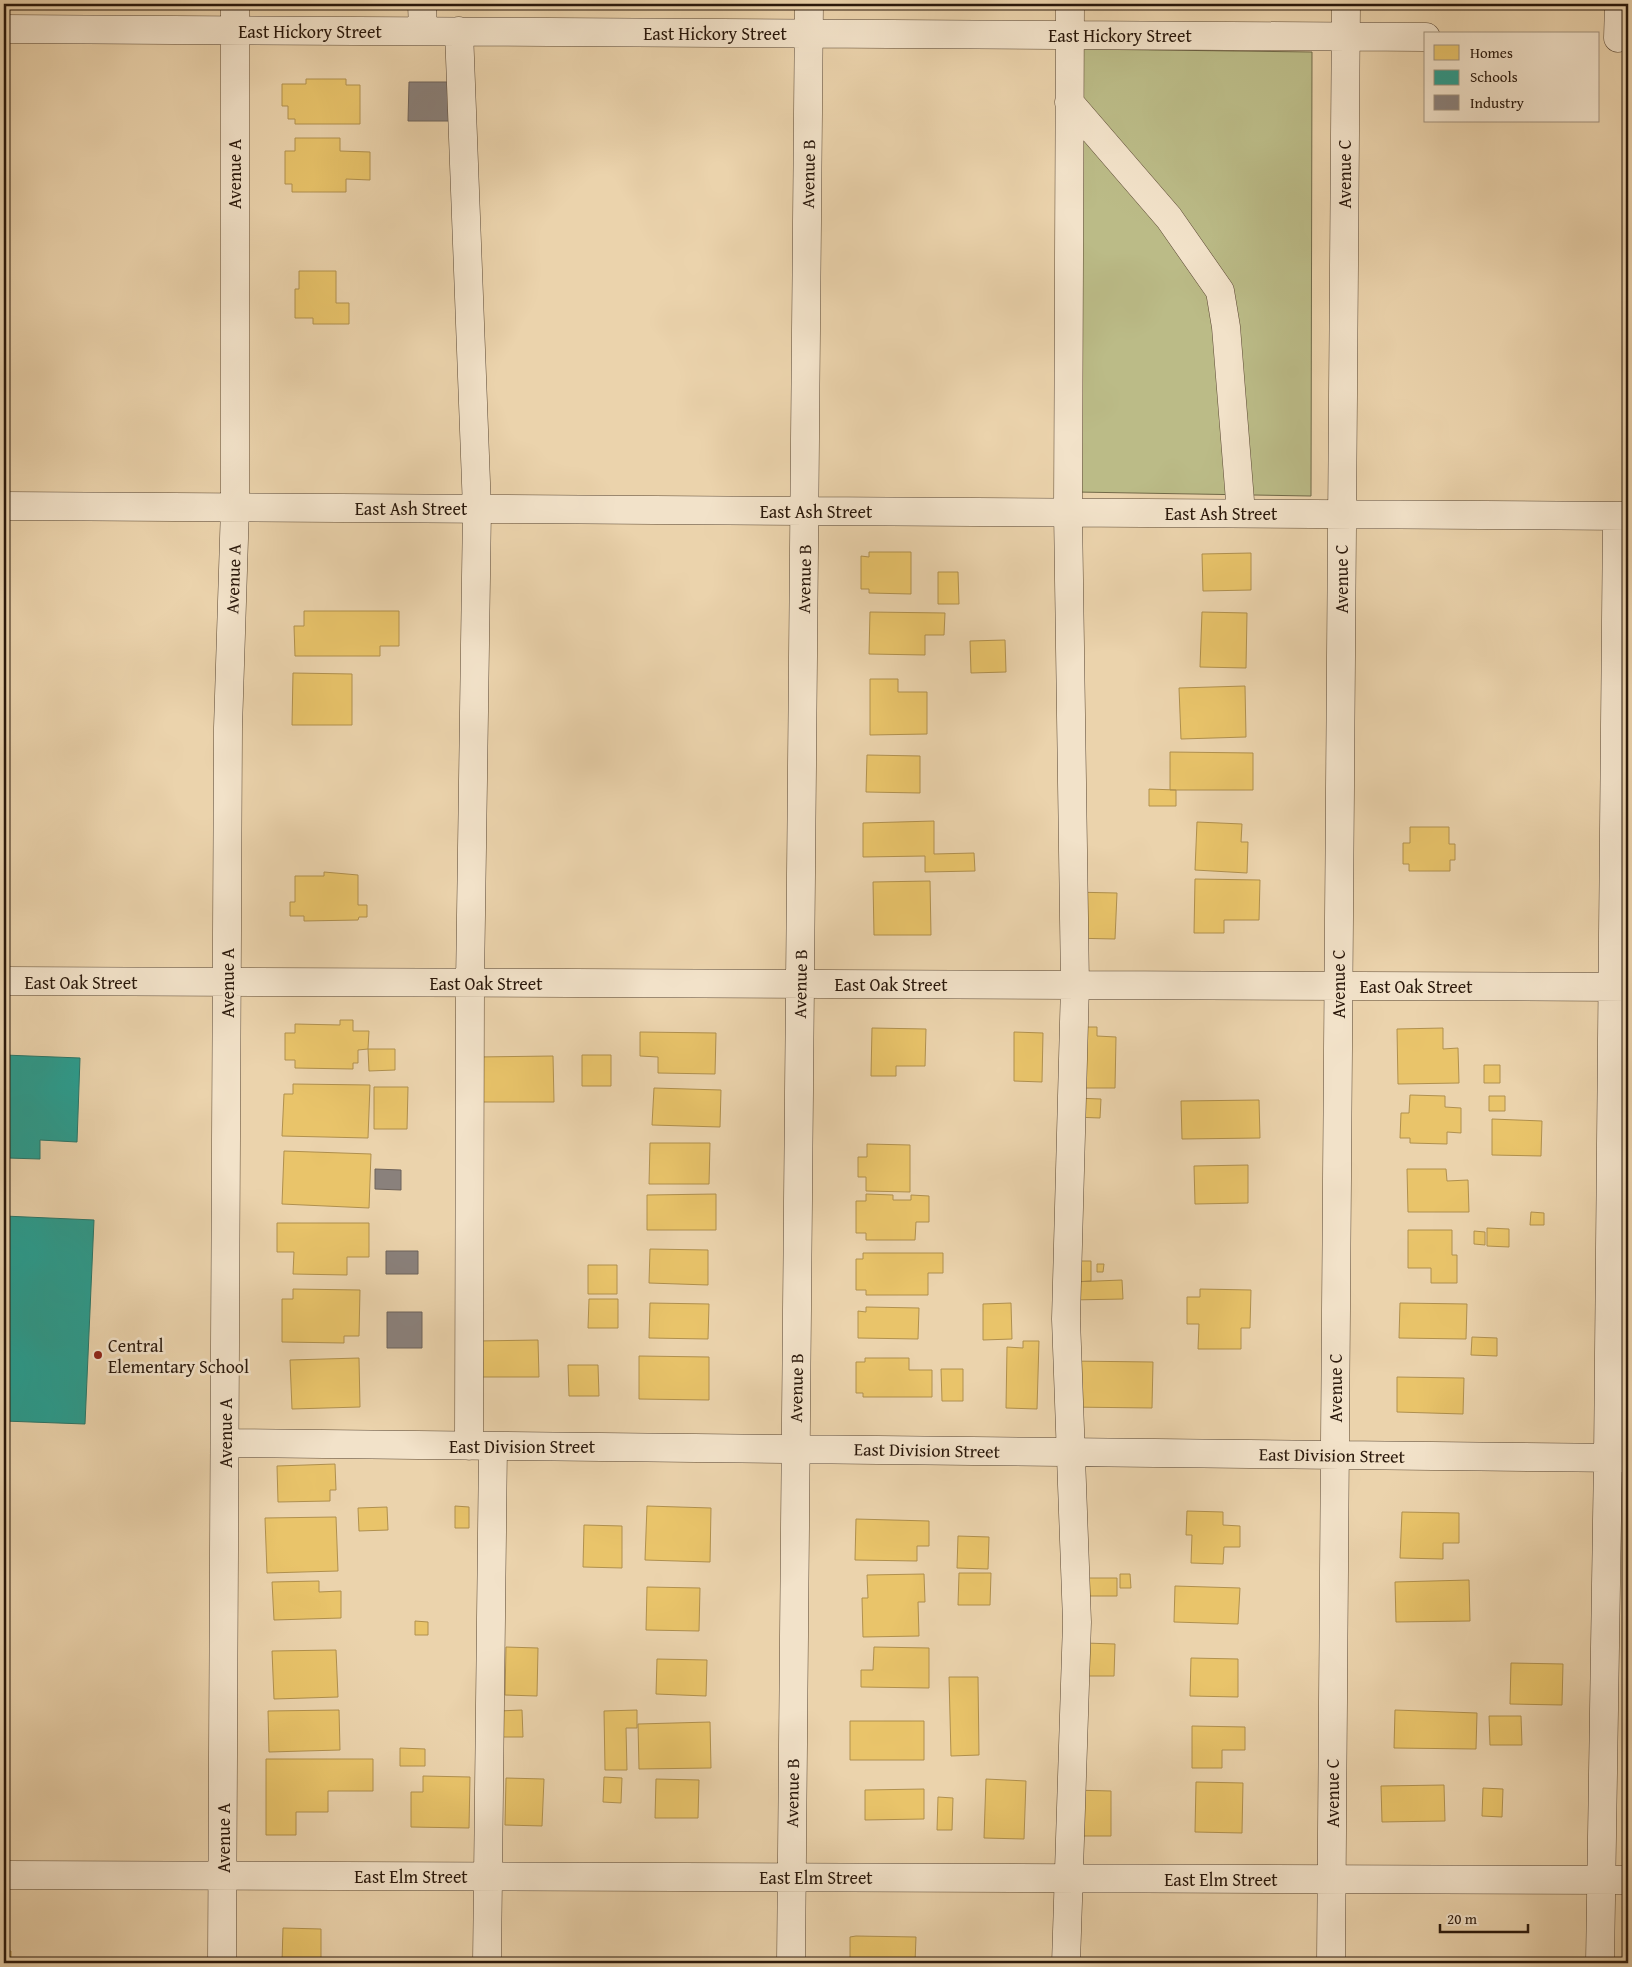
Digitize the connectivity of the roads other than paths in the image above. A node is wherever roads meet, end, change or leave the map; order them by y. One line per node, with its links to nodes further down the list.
1 (235, 4): 8 (street, Avenue A)
2 (422, 4): 9 (street)
3 (809, 4): 11 (street, Avenue B)
4 (1070, 4): 12 (street)
5 (1346, 4): 13 (street, Avenue C)
6 (1619, 4): 15 (street)
7 (4, 29): 8 (street, East Hickory Street)
8 (234, 30): 9 (street, East Hickory Street); 18 (street, Avenue A)
9 (422, 31): 10 (street, East Hickory Street)
10 (459, 31): 11 (street, East Hickory Street); 19 (street)
11 (809, 33): 12 (street, East Hickory Street); 20 (street, Avenue B)
12 (1070, 35): 13 (street, East Hickory Street); 16 (street)
13 (1345, 36): 14 (street, East Hickory Street); 23 (street, Avenue C)
14 (1424, 37)
15 (1615, 38)
16 (1069, 102): 21 (street); 22 (street)
17 (4, 506): 18 (street, East Ash Street)
18 (235, 507): 19 (street, East Ash Street); 26 (street, Avenue A)
19 (477, 509): 20 (street, East Ash Street); 27 (street)
20 (804, 511): 21 (street, East Ash Street); 28 (street, Avenue B)
21 (1068, 512): 22 (street, East Ash Street); 29 (street)
22 (1242, 513): 23 (street, East Ash Street)
23 (1342, 514): 24 (street, East Ash Street); 30 (street, Avenue C)
24 (1623, 516): 31 (street)
25 (4, 981): 26 (street, East Oak Street)
26 (227, 982): 27 (street, East Oak Street); 32 (street, Avenue A)
27 (470, 983): 28 (street, East Oak Street); 33 (street)
28 (800, 984): 29 (street, East Oak Street); 34 (street, Avenue B)
29 (1075, 985): 30 (street, East Oak Street); 35 (street)
30 (1338, 986): 31 (street, East Oak Street); 36 (street, Avenue C)
31 (1620, 987): 37 (street)
32 (225, 1443): 33 (street, East Division Street); 39 (street, Avenue A)
33 (481, 1446): 34 (street, East Division Street); 40 (street)
34 (796, 1449): 35 (street, East Division Street); 41 (street, Avenue B)
35 (1071, 1452): 36 (street, East Division Street); 42 (street)
36 (1335, 1455): 37 (street, East Division Street); 43 (street, Avenue C)
37 (1618, 1458): 44 (street)
38 (4, 1875): 39 (street, East Elm Street)
39 (223, 1875): 40 (street, East Elm Street); 46 (street, Avenue A)
40 (488, 1876): 41 (street, East Elm Street); 47 (street)
41 (791, 1877): 42 (street, East Elm Street); 48 (street, Avenue B)
42 (1068, 1878): 43 (street, East Elm Street); 49 (street)
43 (1332, 1879): 44 (street, East Elm Street); 50 (street, Avenue C)
44 (1600, 1880): 45 (street, East Elm Street); 51 (street)
45 (1628, 1880)
46 (222, 1963)
47 (487, 1963)
48 (791, 1963)
49 (1066, 1963)
50 (1331, 1963)
51 (1600, 1963)

